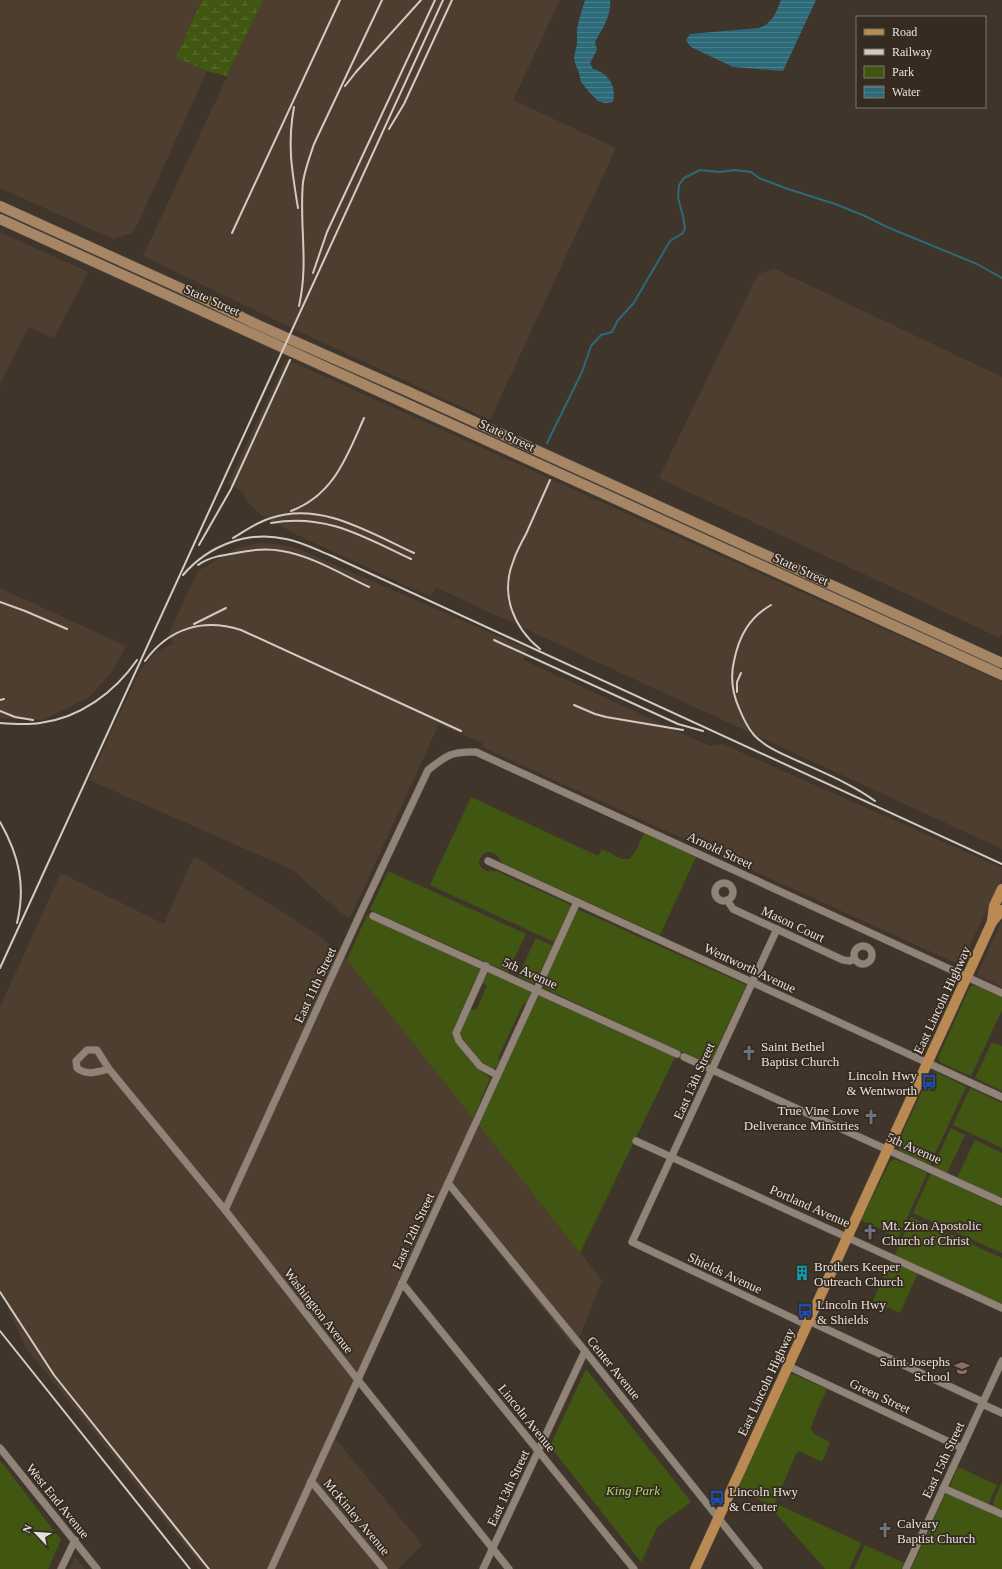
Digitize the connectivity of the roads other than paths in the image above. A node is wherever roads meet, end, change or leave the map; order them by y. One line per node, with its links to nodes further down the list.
1 (0, 206): 3 (street, State Street)
2 (0, 219): 4 (street, State Street)
3 (1002, 663)
4 (1002, 675)
5 (428, 770): 16 (street, Arnold Street); 32 (street, East 11th Street)
6 (488, 862): 9 (street, Wentworth Avenue)
7 (1002, 889): 12 (main road, East Lincoln Highway)
8 (728, 900): 13 (street, Mason Court)
9 (577, 902): 17 (street, Wentworth Avenue); 18 (street, East 12th Street)
10 (1002, 910): 12 (main road, East Lincoln Highway)
11 (373, 916): 15 (street, 5th Avenue)
12 (992, 922): 16 (main road, East Lincoln Highway)
13 (777, 929): 14 (street, Mason Court); 17 (street, East 13th Street)
14 (854, 960)
15 (486, 966): 18 (street, 5th Avenue); 25 (street)
16 (967, 977): 19 (street, Arnold Street); 22 (main road, East Lincoln Highway)
17 (752, 982): 22 (street, Wentworth Avenue); 24 (street, East 13th Street)
18 (537, 989): 20 (street, 5th Avenue); 25 (street, East 12th Street)
19 (1002, 994)
20 (677, 1054)
21 (684, 1057): 24 (street, 5th Avenue)
22 (928, 1063): 26 (street, Wentworth Avenue); 28 (main road, East Lincoln Highway)
23 (109, 1068): 23 (street, Washington Avenue); 32 (street, Washington Avenue)
24 (712, 1070): 28 (street, 5th Avenue); 29 (street, East 13th Street)
25 (497, 1075): 30 (street, East 12th Street)
26 (1002, 1096)
27 (636, 1141): 29 (street, Portland Avenue)
28 (888, 1150): 31 (street, 5th Avenue); 33 (main road, East Lincoln Highway)
29 (672, 1157): 33 (street, Portland Avenue); 34 (street, East 13th Street)
30 (448, 1183): 35 (street, East 12th Street); 38 (street, Center Avenue)
31 (1002, 1202)
32 (225, 1210): 41 (street, Washington Avenue)
33 (848, 1236): 36 (street, Portland Avenue); 37 (main road, East Lincoln Highway)
34 (632, 1242): 37 (street, Shields Avenue)
35 (402, 1283): 41 (street, East 12th Street); 46 (street, Lincoln Avenue)
36 (1002, 1308)
37 (808, 1323): 40 (main road, East Lincoln Highway); 42 (street, Shields Avenue)
38 (585, 1351): 46 (street, East 13th Street); 50 (street, Center Avenue)
39 (1002, 1360): 42 (street, East 15th Street)
40 (788, 1366): 45 (street, Green Street); 50 (main road, East Lincoln Highway)
41 (358, 1380): 47 (street, East 12th Street); 52 (street, Washington Avenue)
42 (982, 1403): 43 (street, Shields Avenue); 45 (street, East 15th Street)
43 (1002, 1413)
44 (0, 1448): 51 (street, West End Avenue)
45 (962, 1448): 48 (street, East 15th Street)
46 (538, 1450): 52 (street, East 13th Street); 59 (street, Lincoln Avenue)
47 (311, 1480): 55 (street, East 12th Street); 56 (street, McKinley Avenue)
48 (944, 1488): 49 (street); 62 (street, East 15th Street)
49 (1002, 1514)
50 (718, 1518): 60 (main road, East Lincoln Highway); 61 (street, Center Avenue)
51 (75, 1540): 53 (street); 54 (street, West End Avenue)
52 (492, 1548): 57 (street, East 13th Street); 58 (street, Washington Avenue)
53 (61, 1569)
54 (98, 1569)
55 (271, 1569)
56 (384, 1569)
57 (483, 1569)
58 (509, 1569)
59 (634, 1569)
60 (695, 1569)
61 (759, 1569)
62 (906, 1569)

